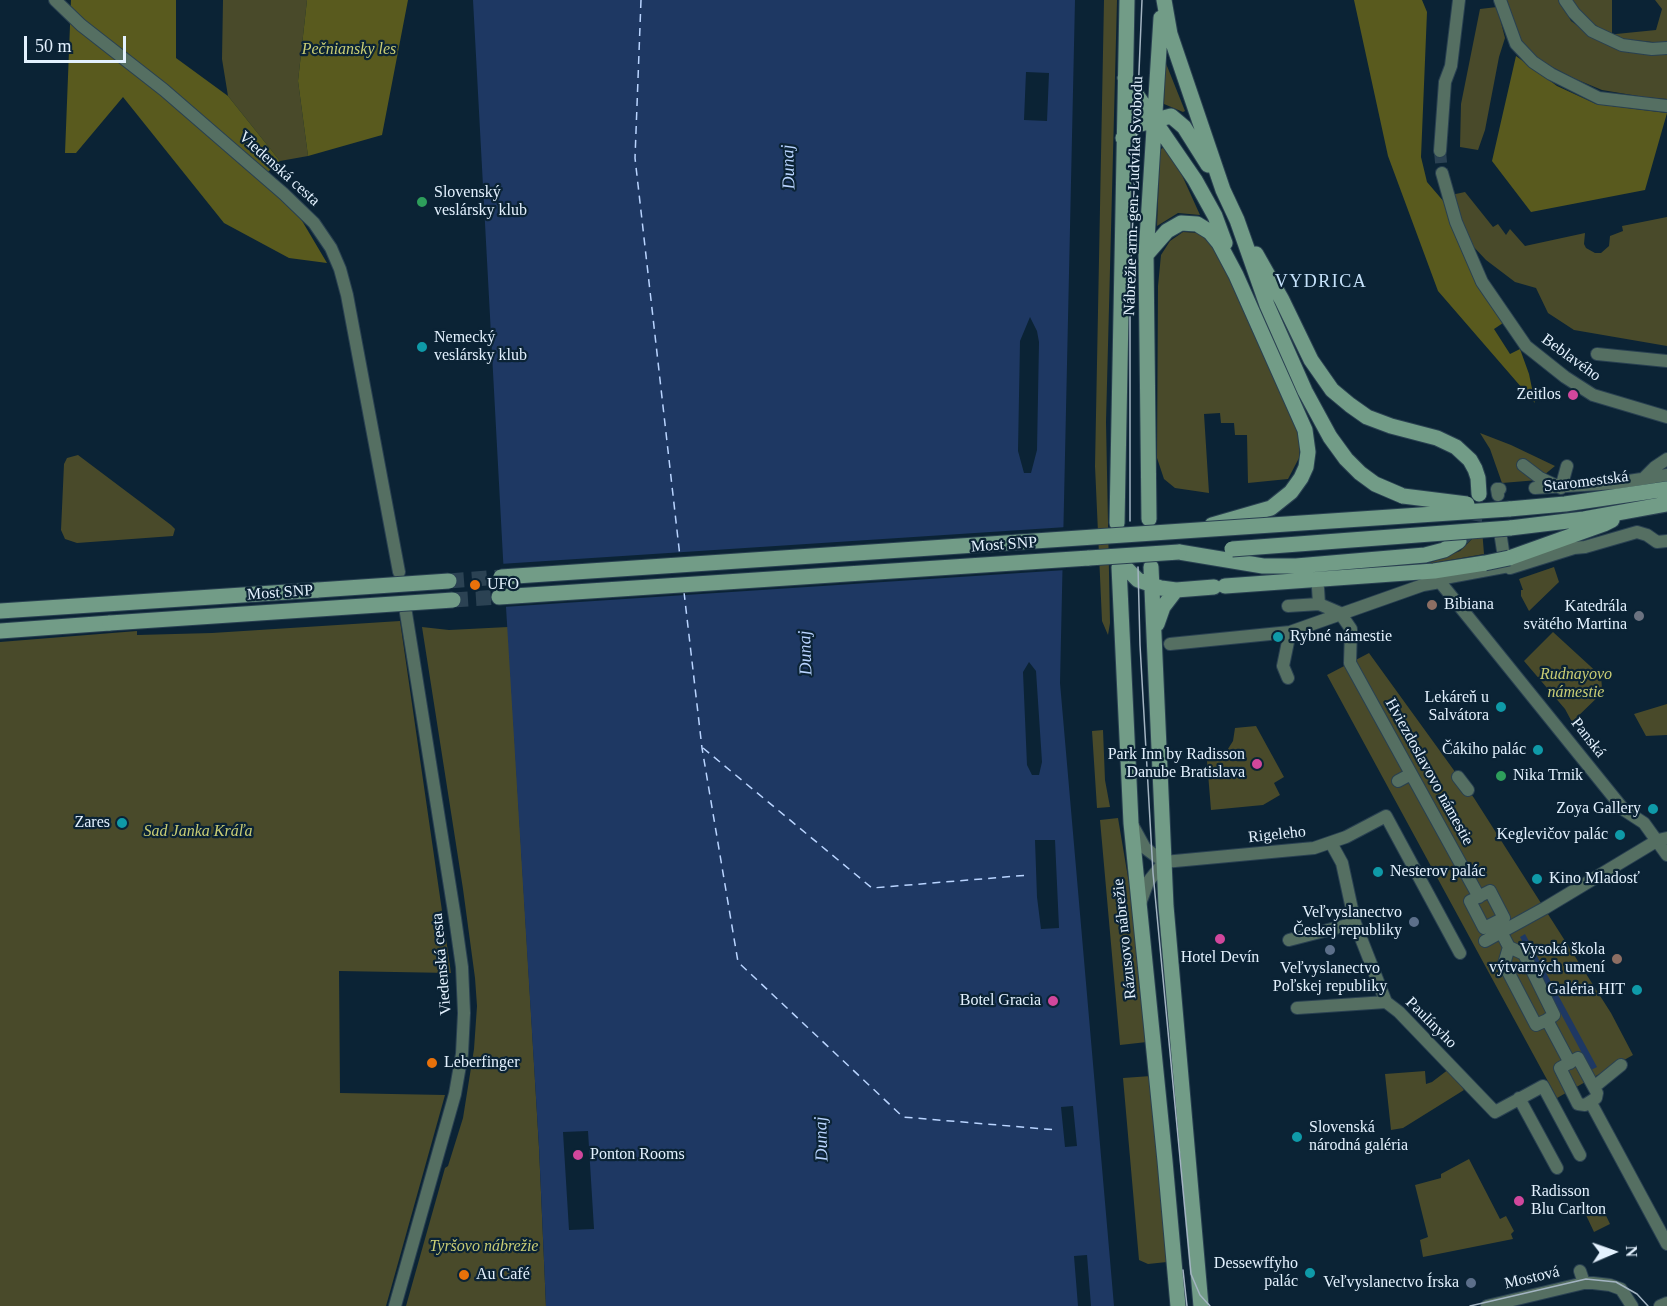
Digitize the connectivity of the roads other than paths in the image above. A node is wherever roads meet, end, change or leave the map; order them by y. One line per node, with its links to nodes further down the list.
1 (55, 0): 42 (street, Viedenská cesta)
2 (1127, 0): 8 (main road, Nábrežie arm. gen. Ludvíka Svobodu)
3 (1163, 0): 10 (main road, Nábrežie arm. gen. Ludvíka Svobodu); 14 (main road)
4 (1461, 0): 12 (street)
5 (1565, 0): 7 (street)
6 (1504, 2): 9 (street)
7 (1667, 48)
8 (1125, 78): 10 (main road); 11 (main road, Nábrežie arm. gen. Ludvíka Svobodu)
9 (1667, 106)
10 (1155, 121): 11 (main road); 14 (main road); 16 (main road, Nábrežie arm. gen. Ludvíka Svobodu); 17 (main road)
11 (1123, 138): 34 (main road, Nábrežie arm. gen. Ludvíka Svobodu)
12 (1440, 151)
13 (1442, 173): 20 (street, Beblavého)
14 (1223, 190): 15 (main road)
15 (1237, 220): 29 (main road); 31 (main road, bridge)
16 (1146, 255): 17 (main road); 33 (main road, Nábrežie arm. gen. Ludvíka Svobodu)
17 (1236, 274): 35 (main road, bridge)
18 (1596, 354): 19 (street)
19 (1667, 361)
20 (1667, 417)
21 (1667, 459): 25 (street)
22 (1523, 465): 27 (street)
23 (1567, 466): 27 (street)
24 (1667, 475): 25 (street)
25 (1642, 480): 27 (street)
26 (1535, 488): 27 (street)
27 (1561, 488)
28 (1667, 489): 31 (main road, Staromestská)
29 (1479, 494)
30 (1667, 504): 32 (main road, Staromestská)
31 (1509, 509): 35 (main road, Most SNP, bridge)
32 (1625, 512): 36 (main road, Staromestská); 40 (main road)
33 (1149, 519)
34 (1117, 524)
35 (1189, 531): 43 (main road, Most SNP, bridge)
36 (1506, 533): 39 (main road, Most SNP, bridge); 40 (street)
37 (1459, 541): 39 (main road)
38 (1667, 541): 45 (street)
39 (1179, 552): 49 (main road, Most SNP, bridge)
40 (1506, 555): 48 (main road, bridge)
41 (1151, 567): 46 (main road)
42 (399, 572)
43 (501, 578)
44 (450, 581): 53 (main road, Most SNP, bridge)
45 (1440, 582): 55 (street); 66 (street, Panská)
46 (1151, 585): 48 (main road); 58 (main road); 65 (main road, Rázusovo nábrežie)
47 (1318, 588): 51 (street)
48 (1176, 590): 58 (main road)
49 (500, 597)
50 (453, 600): 56 (main road, Most SNP, bridge)
51 (1319, 604): 52 (street); 55 (street)
52 (1288, 606)
53 (0, 611)
54 (406, 613): 91 (street, Viedenská cesta)
55 (1340, 614): 57 (street); 61 (street, Hviezdoslavovo námestie)
56 (0, 631)
57 (1290, 633): 59 (street); 60 (street)
58 (1153, 635): 69 (main road)
59 (1170, 644)
60 (1288, 678)
61 (1411, 774): 63 (street); 72 (street, Hviezdoslavovo námestie)
62 (1458, 777): 64 (street)
63 (1398, 781)
64 (1468, 790)
65 (1131, 823): 69 (street); 70 (main road, Rázusovo nábrežie)
66 (1662, 839): 68 (street, Panská); 72 (street)
67 (1331, 843): 69 (street, Rigeleho); 71 (street, Paulínyho); 76 (street, Rigeleho)
68 (1667, 855)
69 (1164, 862): 70 (street); 92 (main road)
70 (1140, 910): 90 (main road, Rázusovo nábrežie)
71 (1355, 923): 73 (street); 77 (street, Paulínyho)
72 (1498, 927): 74 (street); 75 (street)
73 (1289, 940)
74 (1485, 941)
75 (1509, 947): 79 (street); 79 (street)
76 (1460, 953)
77 (1386, 1002): 78 (street); 83 (street, Paulínyho)
78 (1297, 1008)
79 (1547, 1020): 80 (street)
80 (1570, 1063): 82 (street); 84 (street)
81 (1621, 1065): 82 (street)
82 (1594, 1087): 84 (street)
83 (1519, 1098): 85 (street); 87 (street)
84 (1584, 1104): 85 (street); 88 (street)
85 (1559, 1116): 86 (street)
86 (1580, 1155)
87 (1557, 1168)
88 (1667, 1244)
89 (1515, 1303): 93 (street, Mostová); 94 (street, Mostová)
90 (1179, 1304)
91 (395, 1306)
92 (1201, 1306)
93 (1487, 1306)
94 (1632, 1306)

